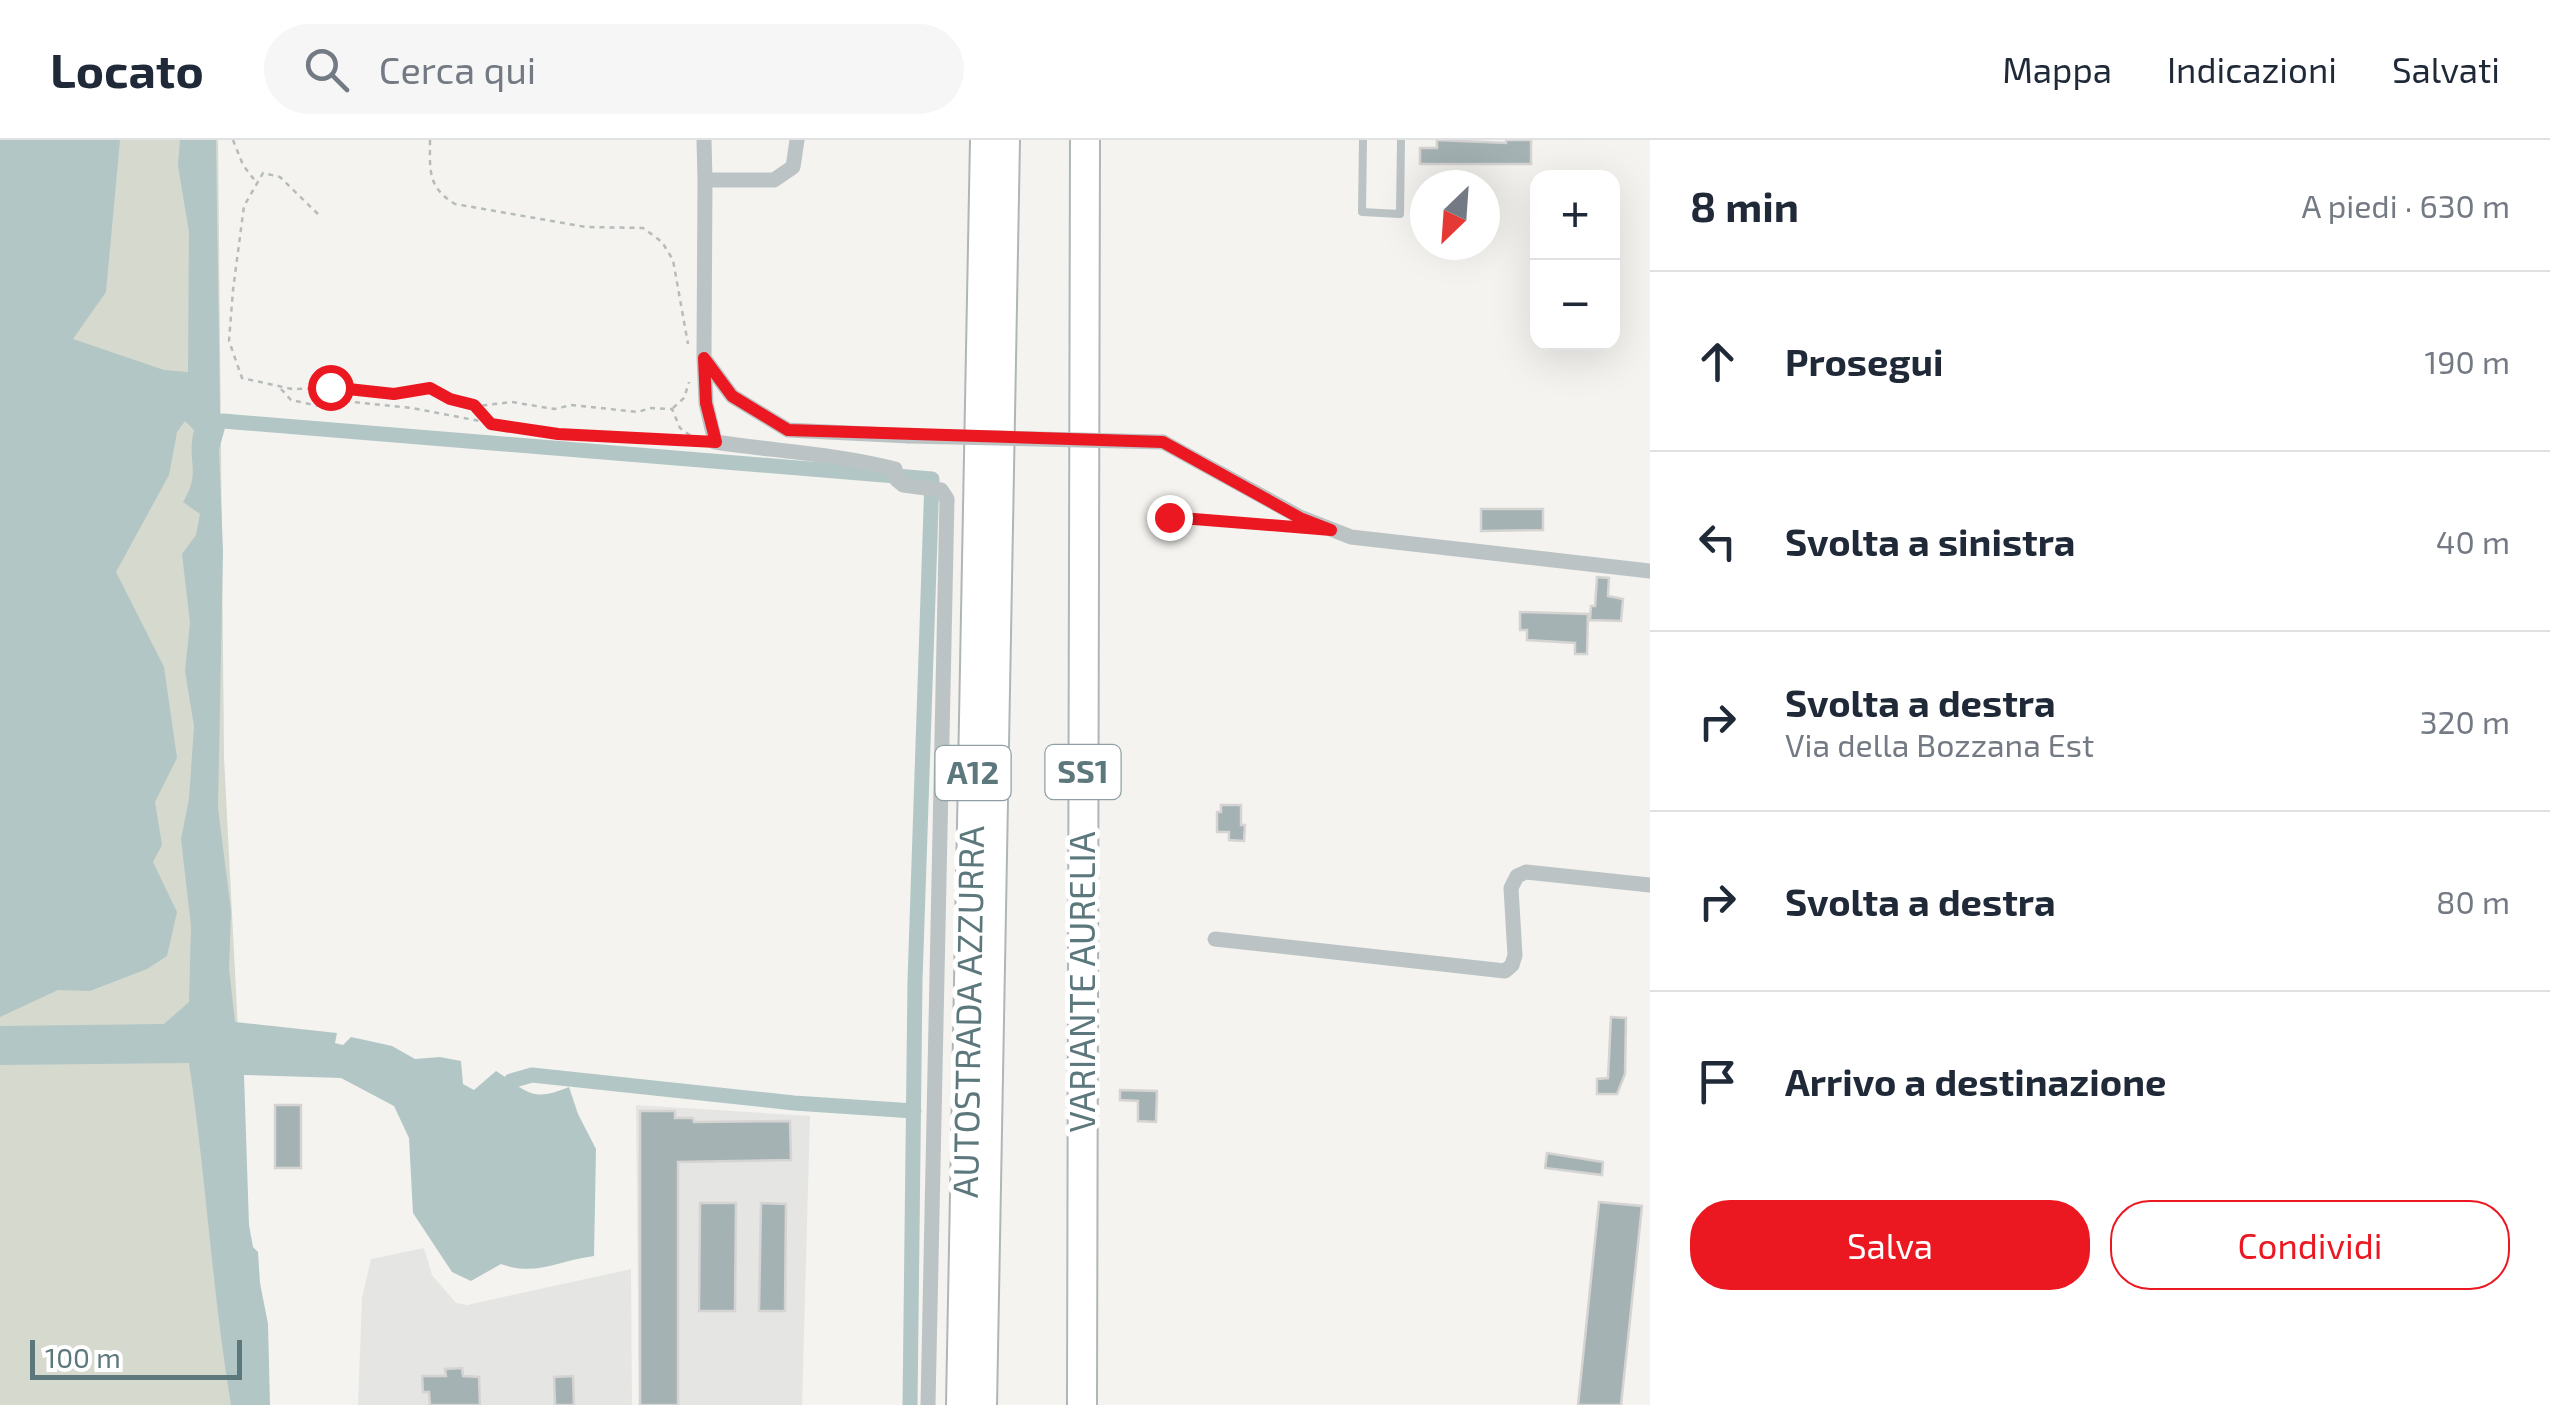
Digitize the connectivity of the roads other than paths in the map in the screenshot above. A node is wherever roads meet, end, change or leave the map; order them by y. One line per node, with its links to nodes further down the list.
1 (704, 140): 9 (street)
2 (797, 140): 9 (street)
3 (985, 140): 17 (highway, AUTOSTRADA AZZURRA / A12)
4 (1005, 140): 18 (highway, AUTOSTRADA AZZURRA / A12)
5 (1085, 140): 19 (highway, VARIANTE AURELIA / SS1)
6 (1101, 140): 20 (highway, VARIANTE AURELIA / SS1)
7 (1363, 140): 8 (lane)
8 (1401, 140)
9 (705, 180): 10 (street)
10 (704, 358): 12 (street, bridge); 16 (street)
11 (1169, 517): 12 (lane)
12 (1331, 530): 13 (street)
13 (1650, 571)
14 (1650, 885): 15 (street)
15 (1215, 939)
16 (928, 1405)
17 (961, 1405)
18 (982, 1405)
19 (1082, 1405)
20 (1100, 1405)

